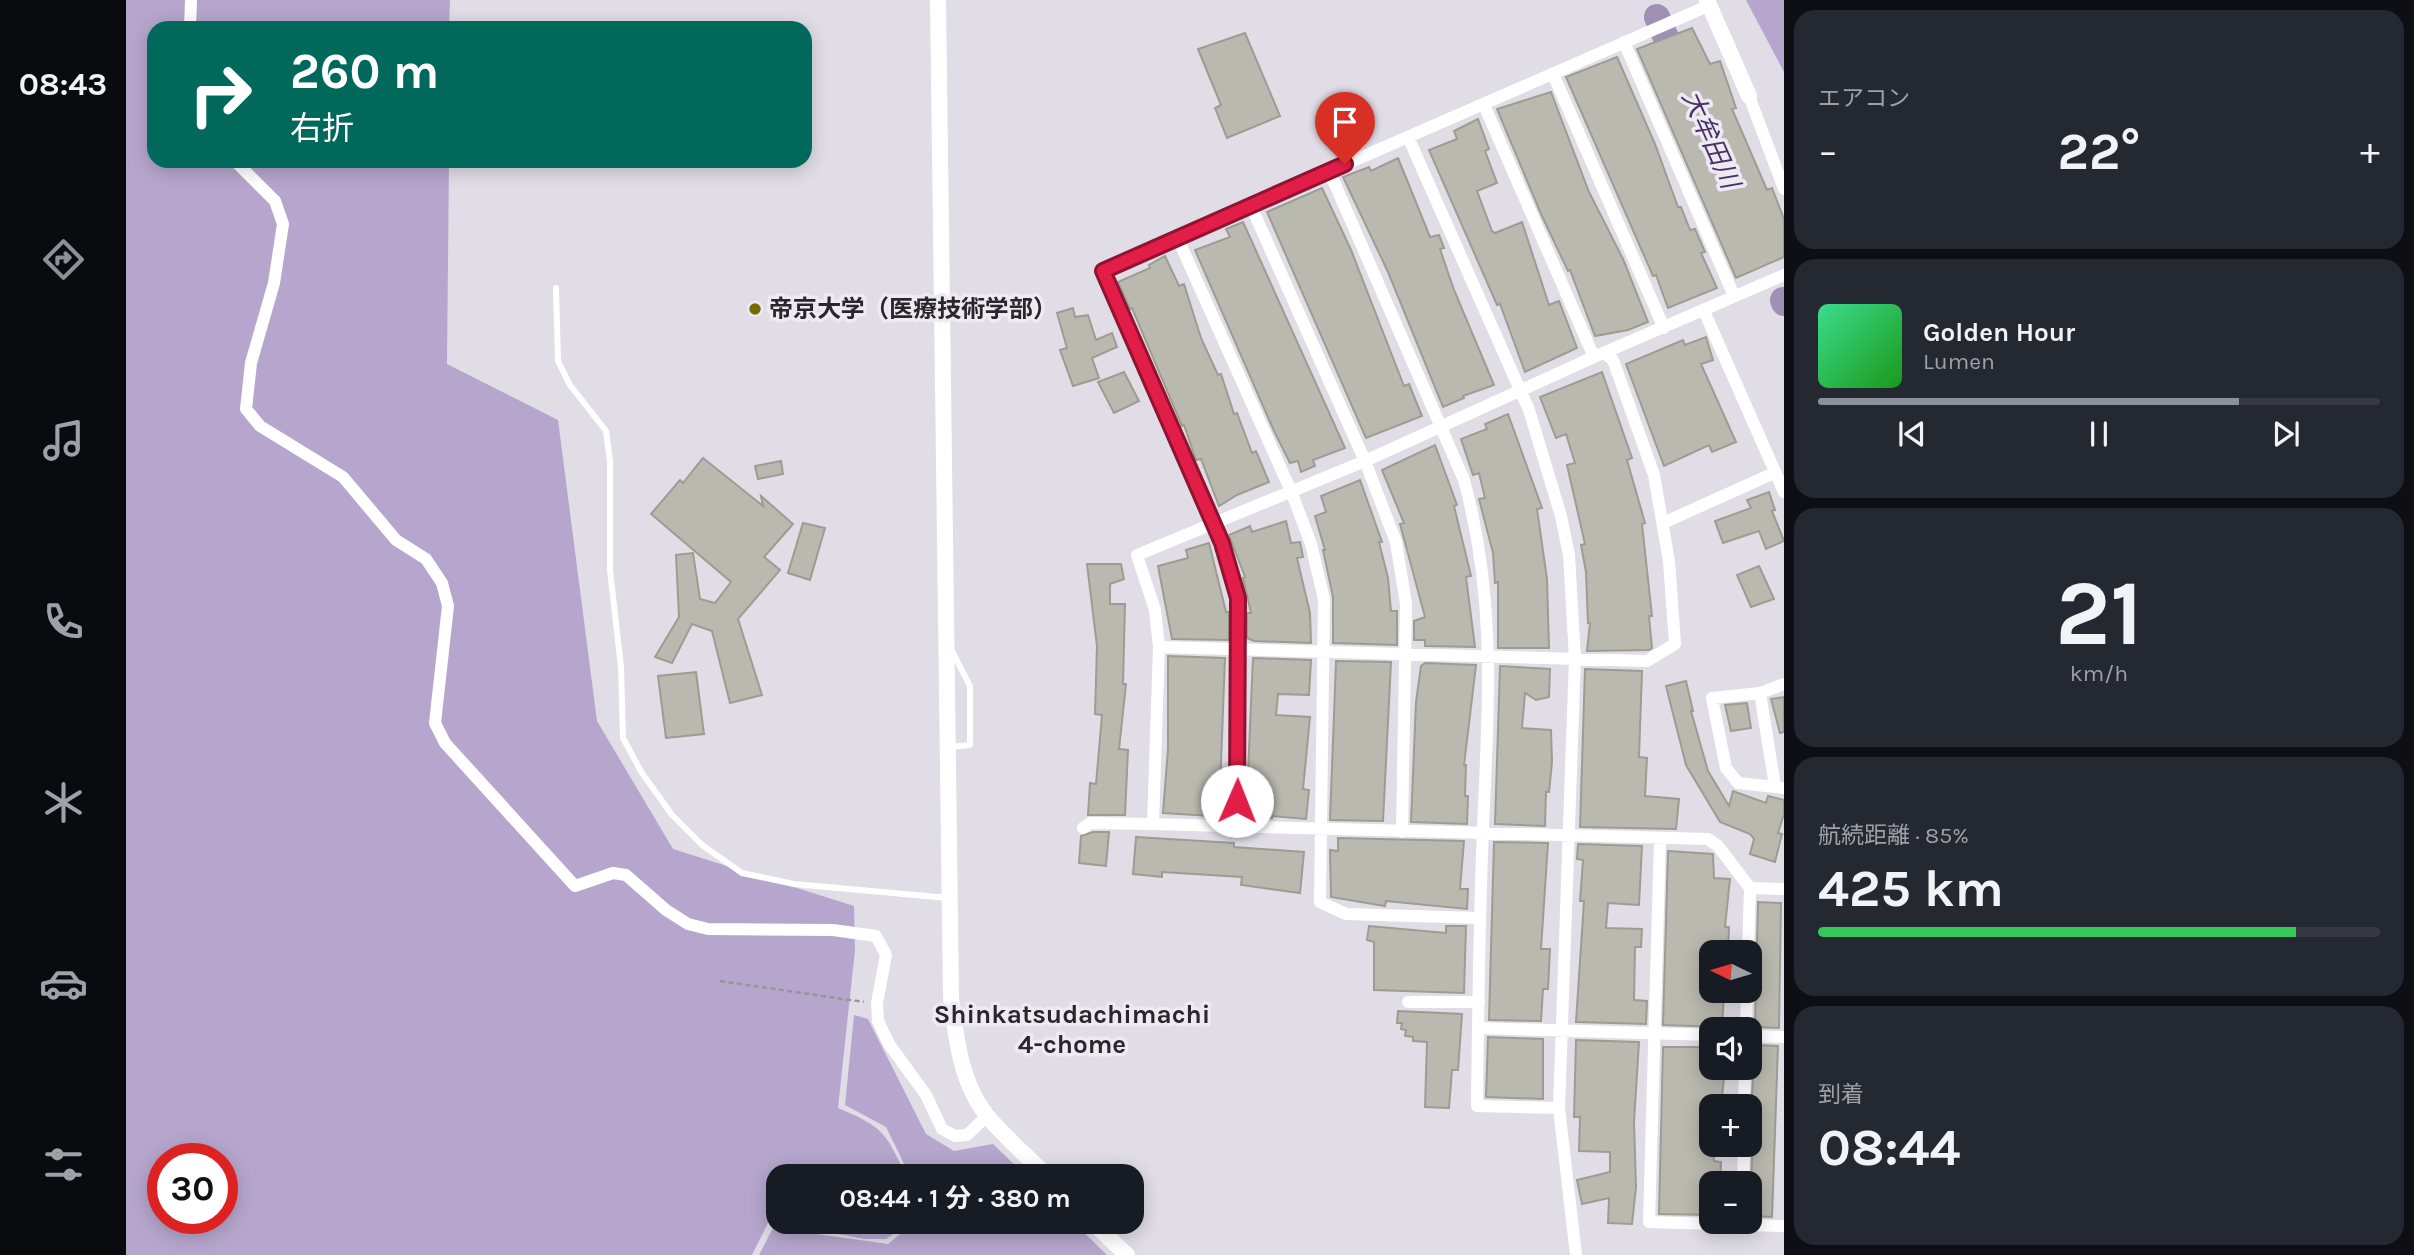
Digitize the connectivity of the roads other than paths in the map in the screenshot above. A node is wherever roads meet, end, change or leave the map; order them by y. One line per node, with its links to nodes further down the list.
1 (191, 0): 4 (street)
2 (938, 0): 29 (street)
3 (1708, 2): 5 (street); 7 (street)
4 (190, 21)
5 (1624, 43): 6 (street); 17 (street)
6 (1553, 74): 8 (street); 19 (street)
7 (1749, 96): 12 (street)
8 (1484, 105): 9 (street); 20 (street)
9 (1408, 137): 11 (street); 21 (street)
10 (242, 168): 62 (street)
11 (1325, 173): 13 (street); 22 (street)
12 (1784, 189)
13 (1251, 206): 14 (street); 23 (street)
14 (1178, 239): 25 (street); 27 (street)
15 (1784, 275): 17 (street)
16 (556, 288): 50 (lane)
17 (1734, 296): 18 (street)
18 (1704, 311): 19 (street); 24 (street)
19 (1664, 328): 20 (street)
20 (1599, 356): 21 (street); 28 (street)
21 (1519, 390): 22 (street); 35 (street)
22 (1440, 425): 23 (street); 34 (street)
23 (1365, 461): 25 (street); 33 (street)
24 (1774, 473): 26 (street); 28 (street)
25 (1291, 491): 27 (street); 32 (street)
26 (1784, 492)
27 (1213, 523): 30 (street); 31 (street)
28 (1663, 523): 35 (street)
29 (946, 638): 38 (street); 38 (lane)
30 (1159, 648): 31 (street); 40 (street)
31 (1240, 649): 32 (street); 41 (street)
32 (1325, 652): 33 (street); 43 (street)
33 (1407, 653): 34 (street); 44 (street)
34 (1490, 656): 35 (street); 45 (street)
35 (1575, 658): 46 (street)
36 (1784, 684): 37 (street)
37 (1760, 693): 39 (street); 39 (street)
38 (948, 747): 50 (street)
39 (1780, 787)
40 (1153, 824): 41 (street); 42 (street)
41 (1237, 826): 43 (street)
42 (1083, 828)
43 (1320, 830): 44 (street); 51 (street)
44 (1402, 832): 45 (street)
45 (1483, 833): 46 (street); 51 (street)
46 (1567, 836): 47 (street); 56 (street)
47 (1660, 839): 48 (street); 57 (street)
48 (1750, 888): 49 (street); 52 (street)
49 (1784, 889)
50 (950, 898): 62 (street)
51 (1480, 918): 54 (street)
52 (1748, 940)
53 (1408, 1002): 54 (street)
54 (1479, 1002): 55 (street)
55 (1478, 1028): 56 (street); 61 (street)
56 (1563, 1031): 57 (street); 61 (street)
57 (1653, 1034): 58 (street); 64 (street)
58 (1699, 1035)
59 (1762, 1036): 60 (street)
60 (1784, 1037)
61 (1559, 1108): 69 (street)
62 (988, 1116): 63 (street)
63 (1035, 1164)
64 (1699, 1223)
65 (1762, 1225): 66 (street)
66 (1784, 1226)
67 (1105, 1234): 68 (street)
68 (1127, 1255)
69 (1576, 1255)

